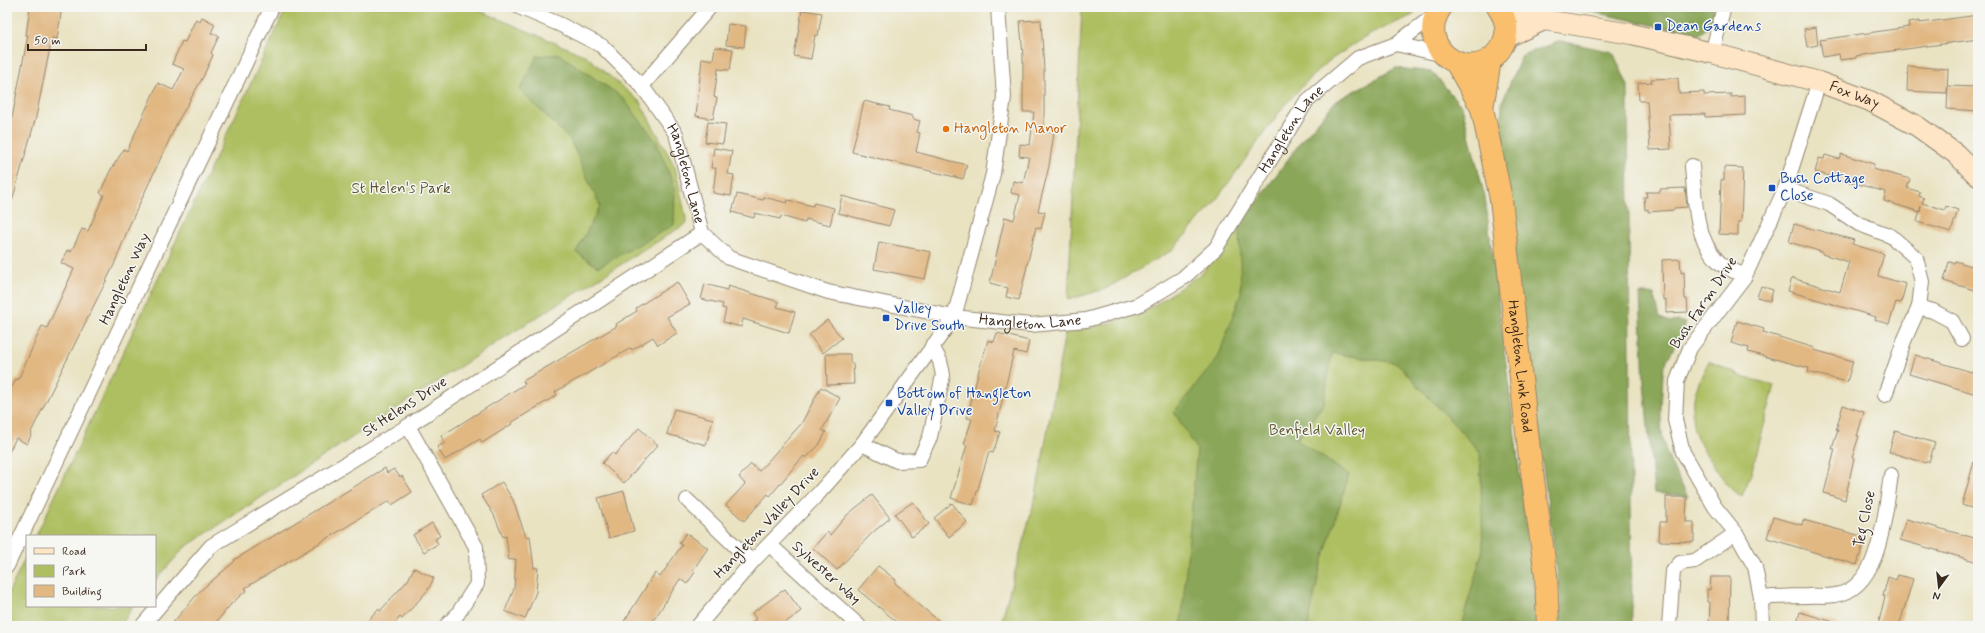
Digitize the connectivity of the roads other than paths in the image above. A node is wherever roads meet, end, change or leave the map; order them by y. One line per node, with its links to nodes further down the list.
1 (272, 7): 35 (street, Hangleton Way)
2 (519, 7): 16 (street, Hangleton Lane)
3 (710, 7): 16 (street)
4 (998, 7): 24 (street, Hangleton Valley Drive)
5 (1498, 7): 10 (highway)
6 (1506, 7): 9 (street)
7 (1724, 7): 12 (street)
8 (1439, 11): 11 (street, Hangleton Lane); 13 (highway, Hangleton Link Road)
9 (1544, 20): 10 (street); 12 (street)
10 (1505, 38): 14 (highway)
11 (1396, 44): 13 (street); 24 (street, Hangleton Lane)
12 (1712, 52): 15 (street, Fox Way)
13 (1450, 59): 14 (highway); 17 (highway, Hangleton Link Road)
14 (1490, 60): 17 (highway, Hangleton Link Road)
15 (1819, 82): 19 (street, Fox Way); 20 (street, Bush Farm Drive)
16 (642, 86): 21 (street, Hangleton Lane)
17 (1482, 108): 41 (highway, Hangleton Link Road)
18 (1692, 166): 22 (street)
19 (1978, 176)
20 (1785, 189): 22 (street, Bush Farm Drive); 23 (street)
21 (702, 233): 24 (street, Hangleton Lane); 28 (street, St Helens Drive)
22 (1745, 276): 32 (street, Bush Farm Drive)
23 (1919, 307): 25 (street); 27 (street)
24 (954, 317): 26 (street, Hangleton Valley Drive)
25 (1962, 339)
26 (932, 346): 29 (street, Hangleton Valley Drive); 29 (street)
27 (1886, 395)
28 (408, 426): 37 (street, St Helens Drive); 38 (street)
29 (862, 444): 33 (street, Hangleton Valley Drive)
30 (1891, 475): 36 (street, Teg Close)
31 (687, 500): 34 (street)
32 (1736, 533): 36 (street, Bush Farm Drive); 42 (street)
33 (770, 545): 34 (street, Hangleton Valley Drive); 40 (street, Sylvester Way)
34 (752, 562): 39 (street, Hangleton Valley Drive)
35 (7, 566)
36 (1760, 598): 43 (street, Bush Farm Drive)
37 (142, 626)
38 (446, 626)
39 (698, 626)
40 (859, 626)
41 (1548, 626)
42 (1669, 626)
43 (1762, 626)

